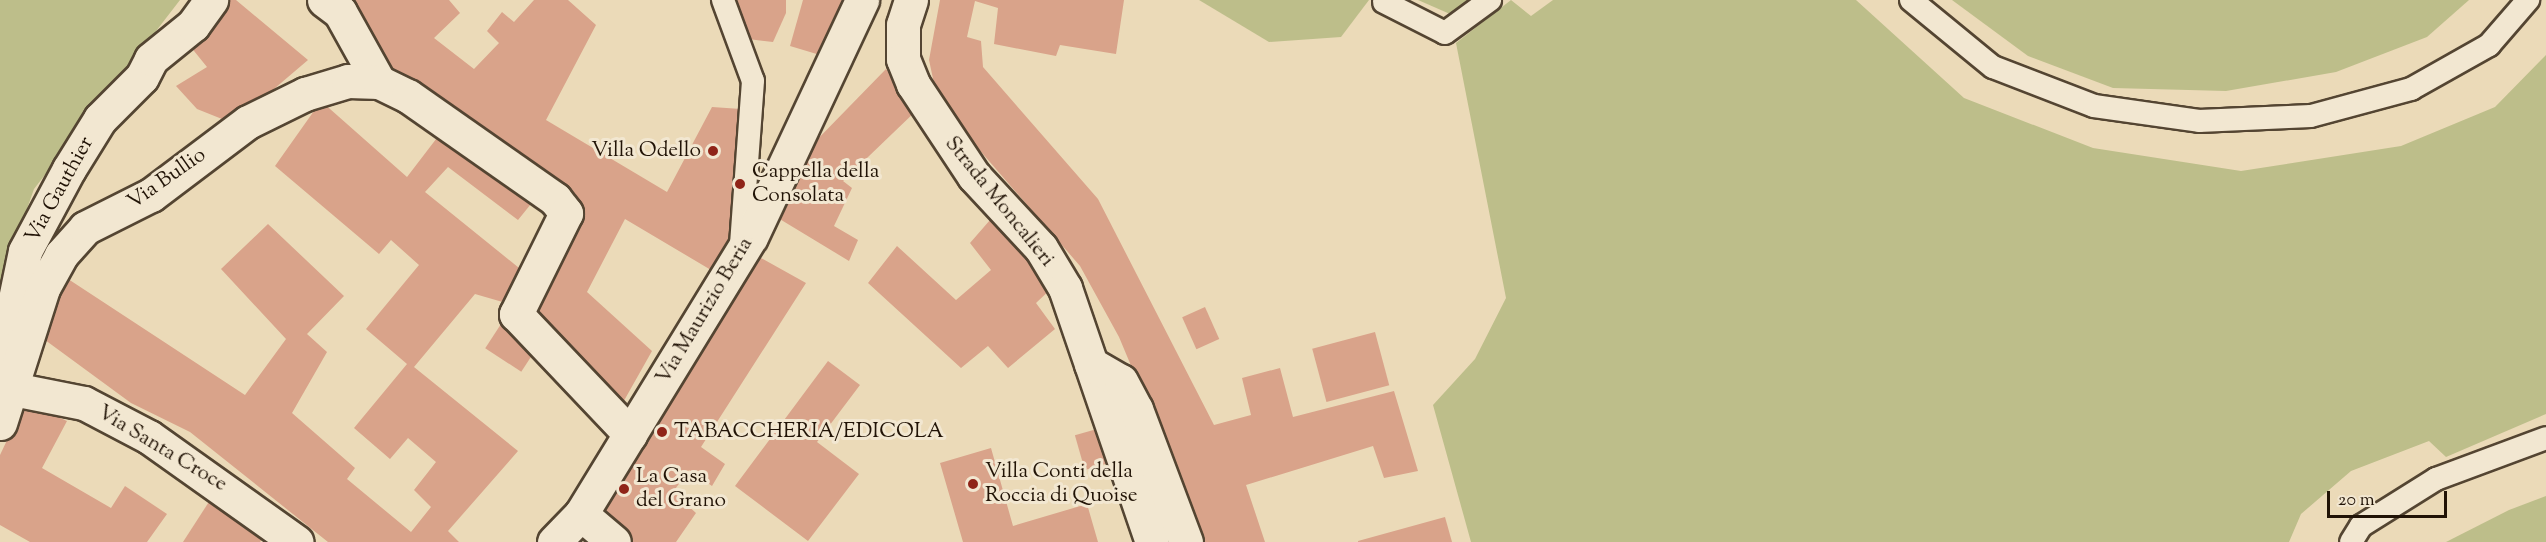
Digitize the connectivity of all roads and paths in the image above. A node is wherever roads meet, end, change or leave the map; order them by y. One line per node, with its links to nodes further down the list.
1 (210, 0): 13 (street, Via Gauthier)
2 (324, 0): 10 (street)
3 (723, 0): 11 (lane)
4 (862, 0): 11 (street, Via Maurizio Beria)
5 (911, 0): 12 (street, Strada Moncalieri)
6 (1490, 0): 9 (lane)
7 (1911, 0): 8 (lane)
8 (2528, 0)
9 (1384, 2)
10 (379, 82): 13 (street, Via Bullio); 15 (street)
11 (740, 256): 15 (street, Via Maurizio Beria)
12 (1091, 364): 21 (street, Strada Moncalieri); 22 (street)
13 (12, 389): 14 (street, Via Gauthier); 18 (street, Via Santa Croce)
14 (0, 423)
15 (630, 434): 17 (street, Via Maurizio Beria)
16 (2546, 438): 23 (lane)
17 (580, 514): 19 (street, Via Maurizio Beria); 20 (street)
18 (297, 542)
19 (554, 542)
20 (614, 542)
21 (1152, 542)
22 (1186, 542)
23 (2351, 542)

